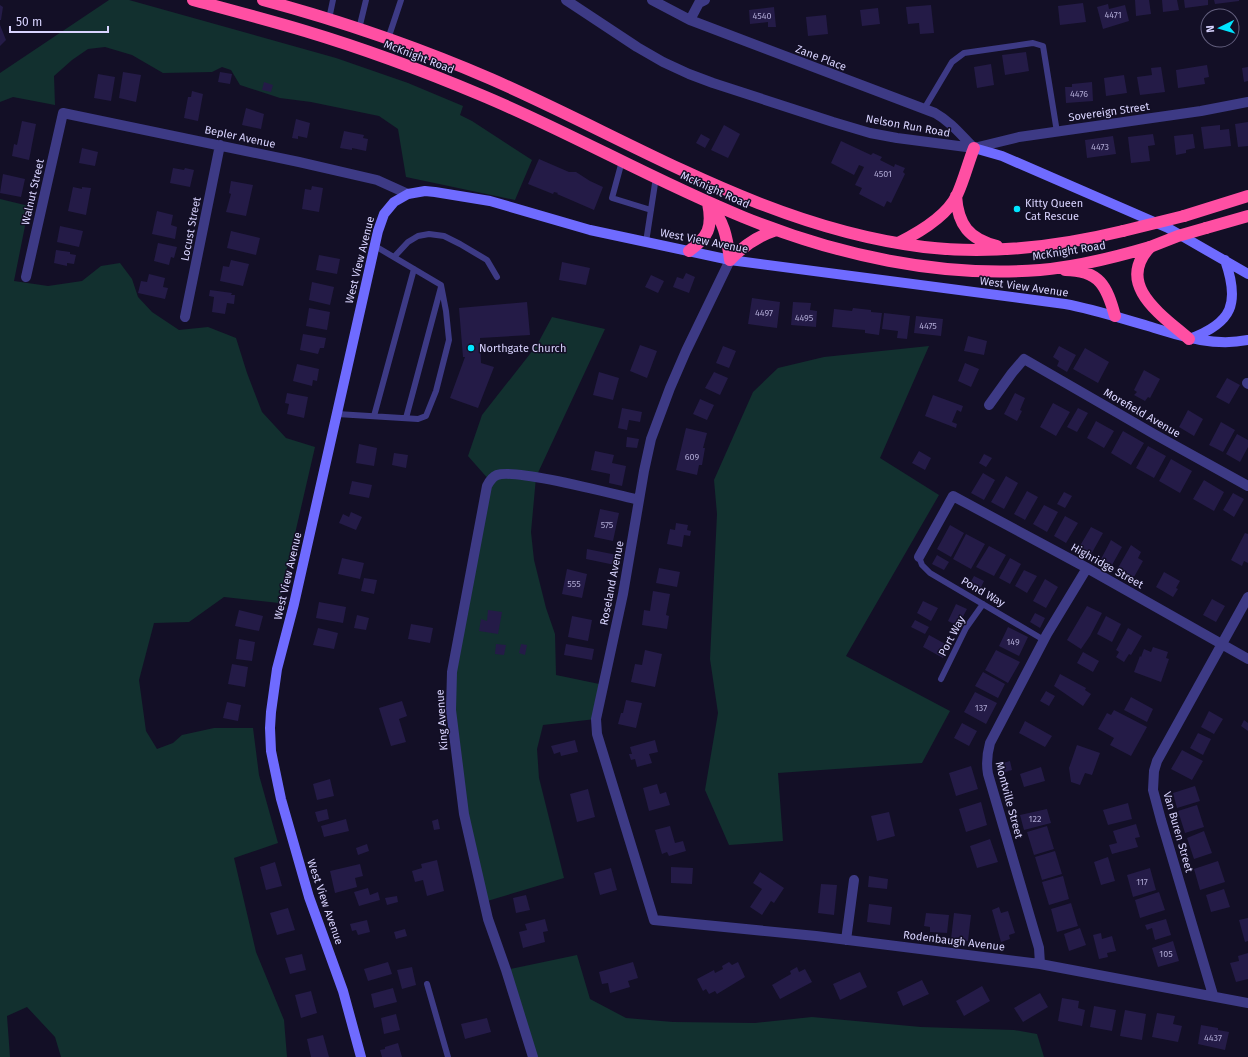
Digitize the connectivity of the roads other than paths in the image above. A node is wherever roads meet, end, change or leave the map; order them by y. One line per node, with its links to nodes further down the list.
1 (193, 0): 19 (highway, McKnight Road)
2 (263, 0): 9 (highway, McKnight Road)
3 (334, 0): 9 (lane)
4 (366, 0): 11 (lane)
5 (401, 0): 12 (lane)
6 (566, 0): 18 (street, Nelson Run Road)
7 (652, 0): 10 (street, Zane Place)
8 (705, 0): 10 (street)
9 (329, 19): 11 (highway, McKnight Road)
10 (690, 20): 14 (street, Zane Place)
11 (359, 29): 12 (highway, McKnight Road)
12 (388, 39): 29 (highway, McKnight Road)
13 (1248, 102): 16 (street, Sovereign Street)
14 (924, 109): 16 (lane); 18 (street, Zane Place)
15 (63, 113): 17 (street, Bepler Avenue); 40 (street, Walnut Street)
16 (1057, 132): 18 (street, Sovereign Street)
17 (220, 145): 21 (street, Bepler Avenue); 44 (street, Locust Street)
18 (974, 148): 22 (highway); 36 (street, Nelson Run Road)
19 (622, 161): 20 (highway, McKnight Road); 25 (lane)
20 (656, 177): 24 (highway, McKnight Road); 25 (lane)
21 (408, 194): 28 (street, West View Avenue); 30 (street, West View Avenue)
22 (956, 196): 29 (highway); 32 (highway)
23 (1248, 196): 32 (highway, McKnight Road, bridge)
24 (708, 202): 27 (highway, McKnight Road); 33 (highway); 35 (highway)
25 (651, 210): 28 (lane)
26 (1246, 216): 31 (highway, McKnight Road, bridge)
27 (776, 230): 35 (highway); 38 (highway, McKnight Road)
28 (646, 242): 33 (street, West View Avenue)
29 (898, 243): 32 (highway, McKnight Road)
30 (375, 246): 34 (lane); 48 (street, West View Avenue)
31 (1150, 247): 38 (highway, McKnight Road); 45 (highway)
32 (1010, 249)
33 (689, 251): 35 (street, West View Avenue)
34 (394, 257): 37 (lane); 41 (lane)
35 (730, 260): 43 (street, West View Avenue); 52 (street, Roseland Avenue)
36 (1225, 260): 39 (street, Nelson Run Road); 45 (street)
37 (414, 269): 42 (lane); 49 (lane)
38 (1042, 270): 43 (highway)
39 (1248, 274)
40 (26, 277)
41 (497, 277)
42 (441, 285): 50 (lane); 50 (lane)
43 (1115, 316): 45 (street, West View Avenue)
44 (185, 317)
45 (1189, 338): 46 (street, West View Avenue)
46 (1248, 340)
47 (989, 405): 51 (street, Morefield Avenue)
48 (337, 414): 49 (lane); 68 (street, West View Avenue)
49 (374, 416): 50 (lane)
50 (406, 418)
51 (1248, 486)
52 (639, 500): 62 (street, Roseland Avenue); 70 (street, King Avenue)
53 (919, 557): 54 (street, Highridge Street); 56 (lane, Pond Way)
54 (1087, 568): 57 (street, Montville Street); 58 (street, Highridge Street)
55 (1248, 597): 58 (street, Van Buren Street)
56 (983, 604): 57 (lane, Pond Way); 60 (lane, Port Way)
57 (1044, 640): 64 (street, Montville Street)
58 (1221, 643): 59 (street, Highridge Street); 66 (street, Van Buren Street)
59 (1248, 659)
60 (941, 679)
61 (854, 880): 63 (street)
62 (654, 920): 63 (street, Rodenbaugh Avenue)
63 (846, 940): 64 (street, Rodenbaugh Avenue)
64 (1040, 964): 66 (street, Rodenbaugh Avenue)
65 (427, 984): 69 (lane)
66 (1213, 995): 67 (street, Rodenbaugh Avenue)
67 (1248, 1003)
68 (361, 1057)
69 (448, 1057)
70 (532, 1057)

